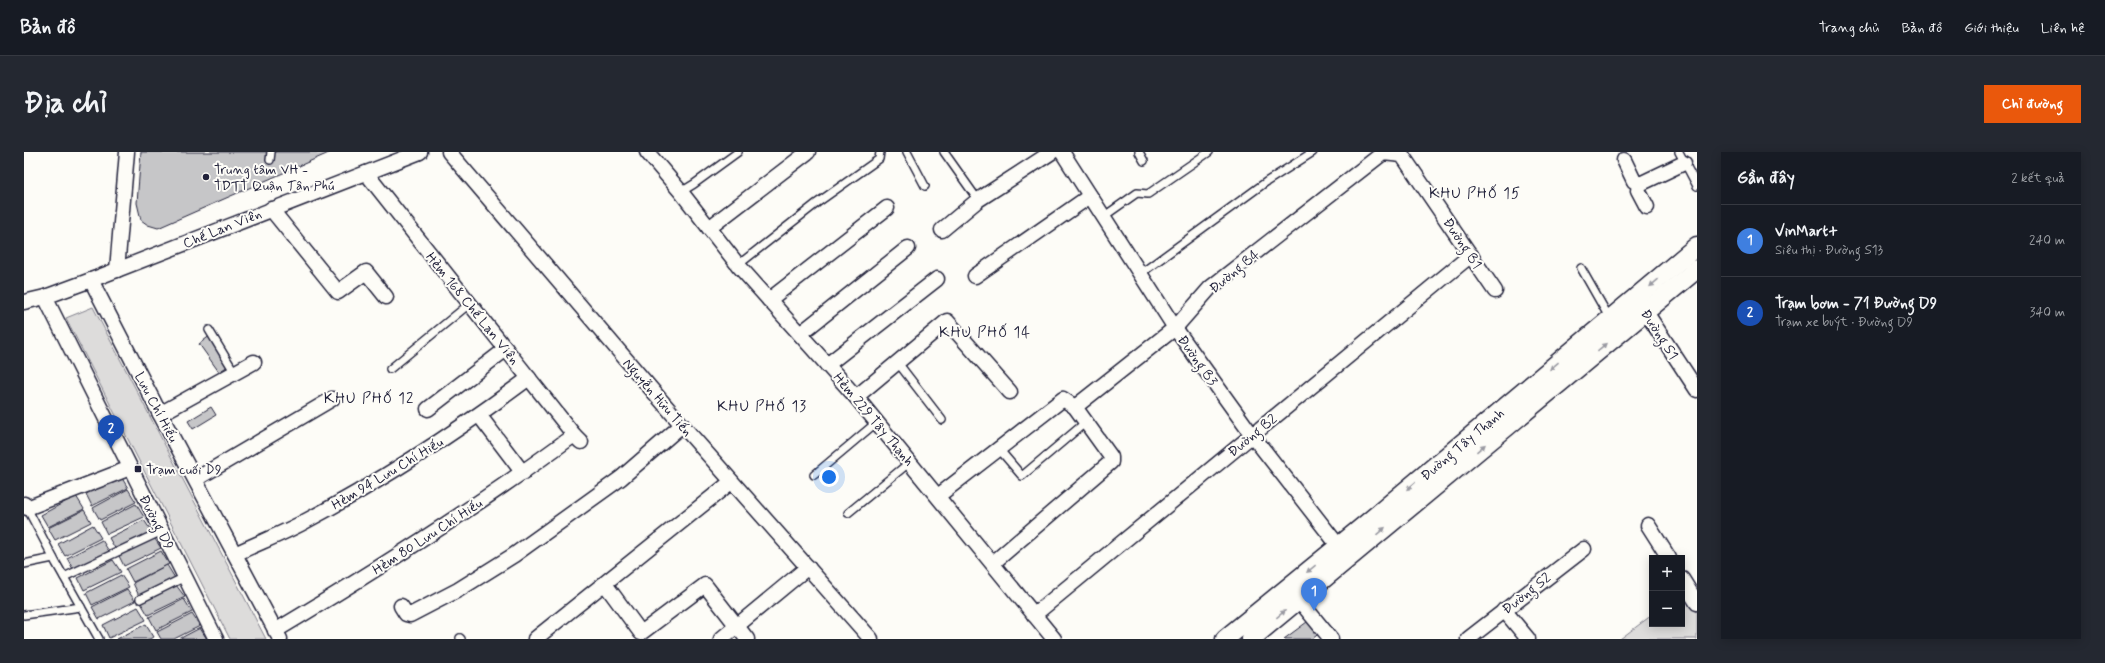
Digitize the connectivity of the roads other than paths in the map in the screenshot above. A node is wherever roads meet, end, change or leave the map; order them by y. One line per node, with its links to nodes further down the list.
1 (127, 152): 40 (street)
2 (271, 152): 18 (lane)
3 (420, 152): 21 (street, Chế Lan Viên)
4 (449, 152): 74 (street, Nguyễn Hữu Tiến)
5 (647, 152): 26 (street, Hẻm 229 Tây Thạnh)
6 (738, 152): 26 (lane)
7 (808, 152): 32 (street)
8 (880, 152): 37 (lane)
9 (907, 152): 23 (lane)
10 (944, 152): 27 (lane)
11 (1062, 152): 25 (street, Đường B3)
12 (1139, 152): 20 (lane)
13 (1210, 152): 31 (lane)
14 (1313, 152): 41 (lane)
15 (1044, 154): 27 (street)
16 (1402, 155): 36 (street, Đường B1); 53 (street, Đường B4)
17 (1681, 157): 22 (street); 24 (lane)
18 (270, 160)
19 (1624, 160): 22 (street)
20 (1144, 161)
21 (366, 173): 30 (street, Chế Lan Viên); 51 (street, Hẻm 168 Chế Lan Viên)
22 (1640, 184): 28 (street)
23 (925, 186)
24 (1697, 186)
25 (1090, 196): 31 (street, Đường B3); 42 (street)
26 (685, 197): 32 (street, Hẻm 229 Tây Thạnh)
27 (978, 200): 33 (street)
28 (1647, 207)
29 (887, 208): 48 (street)
30 (271, 209): 40 (street, Chế Lan Viên); 47 (street)
31 (1103, 217): 41 (street, Đường B3)
32 (709, 228): 37 (street, Hẻm 229 Tây Thạnh)
33 (942, 230)
34 (1697, 246): 50 (street, Đường Tây Thạnh, one-way to 50)
35 (908, 248): 55 (street)
36 (1471, 255): 45 (street, Đường B1); 75 (street, Đường B2)
37 (738, 265): 48 (street, Hẻm 229 Tây Thạnh)
38 (1581, 268): 52 (lane)
39 (1697, 269): 50 (street, Đường Tây Thạnh)
40 (117, 270): 44 (street, Chế Lan Viên)
41 (1140, 274): 53 (street, Đường B3)
42 (975, 276)
43 (937, 279): 59 (street)
44 (91, 280): 46 (street, Chế Lan Viên); 69 (street, Lưu Chí Hiếu)
45 (1495, 291)
46 (45, 297): 49 (street, Chế Lan Viên); 79 (street, Đường D9)
47 (386, 297)
48 (769, 300): 55 (street, Hẻm 229 Tây Thạnh)
49 (24, 302)
50 (1641, 304): 52 (street, Đường Tây Thạnh); 63 (street, Đường S1); 90 (street, Đường Tây Thạnh, one-way to 50)
51 (468, 305): 56 (street, Hẻm 168 Chế Lan Viên); 60 (lane)
52 (1610, 319): 90 (street, Đường Tây Thạnh, one-way to 90)
53 (1175, 328): 67 (street, Đường B4); 75 (street, Đường B3)
54 (209, 330): 61 (lane)
55 (800, 334): 59 (street, Hẻm 229 Tây Thạnh)
56 (506, 349): 62 (street, Hẻm 168 Chế Lan Viên); 68 (street)
57 (254, 362): 61 (street)
58 (898, 363): 64 (street); 65 (street); 71 (lane)
59 (827, 364): 65 (street, Hẻm 229 Tây Thạnh)
60 (390, 369)
61 (235, 372): 69 (street)
62 (529, 378): 70 (street, Hẻm 94 Lưu Chí Hiếu); 76 (street, Hẻm 168 Chế Lan Viên)
63 (1697, 390)
64 (1010, 392)
65 (856, 397): 72 (street, Hẻm 229 Tây Thạnh)
66 (332, 399): 82 (street)
67 (1075, 407): 73 (street); 77 (street)
68 (428, 409)
69 (160, 414): 82 (street, Lưu Chí Hiếu)
70 (479, 415): 80 (street); 91 (street, Hẻm 94 Lưu Chí Hiếu)
71 (942, 420)
72 (877, 422): 78 (street, Hẻm 229 Tây Thạnh); 81 (lane)
73 (1086, 422): 77 (lane); 94 (street)
74 (682, 425): 83 (street, Nguyễn Hữu Tiến); 104 (street)
75 (1252, 435): 90 (street, Đường B3); 108 (street, Đường B2)
76 (578, 439): 80 (street, Hẻm 80 Lưu Chí Hiếu)
77 (998, 449): 84 (street)
78 (910, 462): 84 (street, Hẻm 229 Tây Thạnh); 86 (lane)
79 (130, 468): 85 (street); 88 (street, Đường D9)
80 (523, 472): 110 (street, Hẻm 80 Lưu Chí Hiếu)
81 (814, 475)
82 (196, 479): 91 (street, Lưu Chí Hiếu)
83 (731, 482): 96 (street, Nguyễn Hữu Tiến); 99 (street)
84 (938, 496): 94 (street, Hẻm 229 Tây Thạnh)
85 (26, 506): 93 (lane)
86 (848, 513)
87 (1648, 524): 92 (street)
88 (162, 531): 97 (lane); 98 (street, Đường D9)
89 (1584, 548): 106 (street, Đường S2)
90 (1343, 552): 102 (street, Đường Tây Thạnh); 118 (street, Đường Tây Thạnh, one-way to 118)
91 (235, 554): 110 (street, Lưu Chí Hiếu)
92 (1667, 555)
93 (54, 558): 95 (lane); 97 (lane)
94 (993, 563): 108 (street, Hẻm 229 Tây Thạnh)
95 (24, 564)
96 (808, 567): 109 (street); 116 (street, Nguyễn Hữu Tiến)
97 (64, 577): 105 (lane)
98 (185, 577): 101 (lane); 112 (street, Đường D9)
99 (605, 584): 109 (street); 113 (street)
100 (1685, 584): 103 (street)
101 (140, 599)
102 (1299, 600): 119 (street, Đường Tây Thạnh, one-way to 102); 120 (street)
103 (1697, 603)
104 (401, 606)
105 (81, 607): 107 (lane); 111 (lane)
106 (1504, 610): 121 (street, Đường S2); 122 (street)
107 (24, 615)
108 (1034, 615): 117 (street, Hẻm 229 Tây Thạnh)
109 (738, 627): 114 (street); 115 (street)
110 (277, 635)
111 (99, 639)
112 (216, 639)
113 (535, 639)
114 (721, 639)
115 (747, 639)
116 (871, 639)
117 (1054, 639)
118 (1225, 639)
119 (1251, 639)
120 (1331, 639)
121 (1468, 639)
122 (1528, 639)

